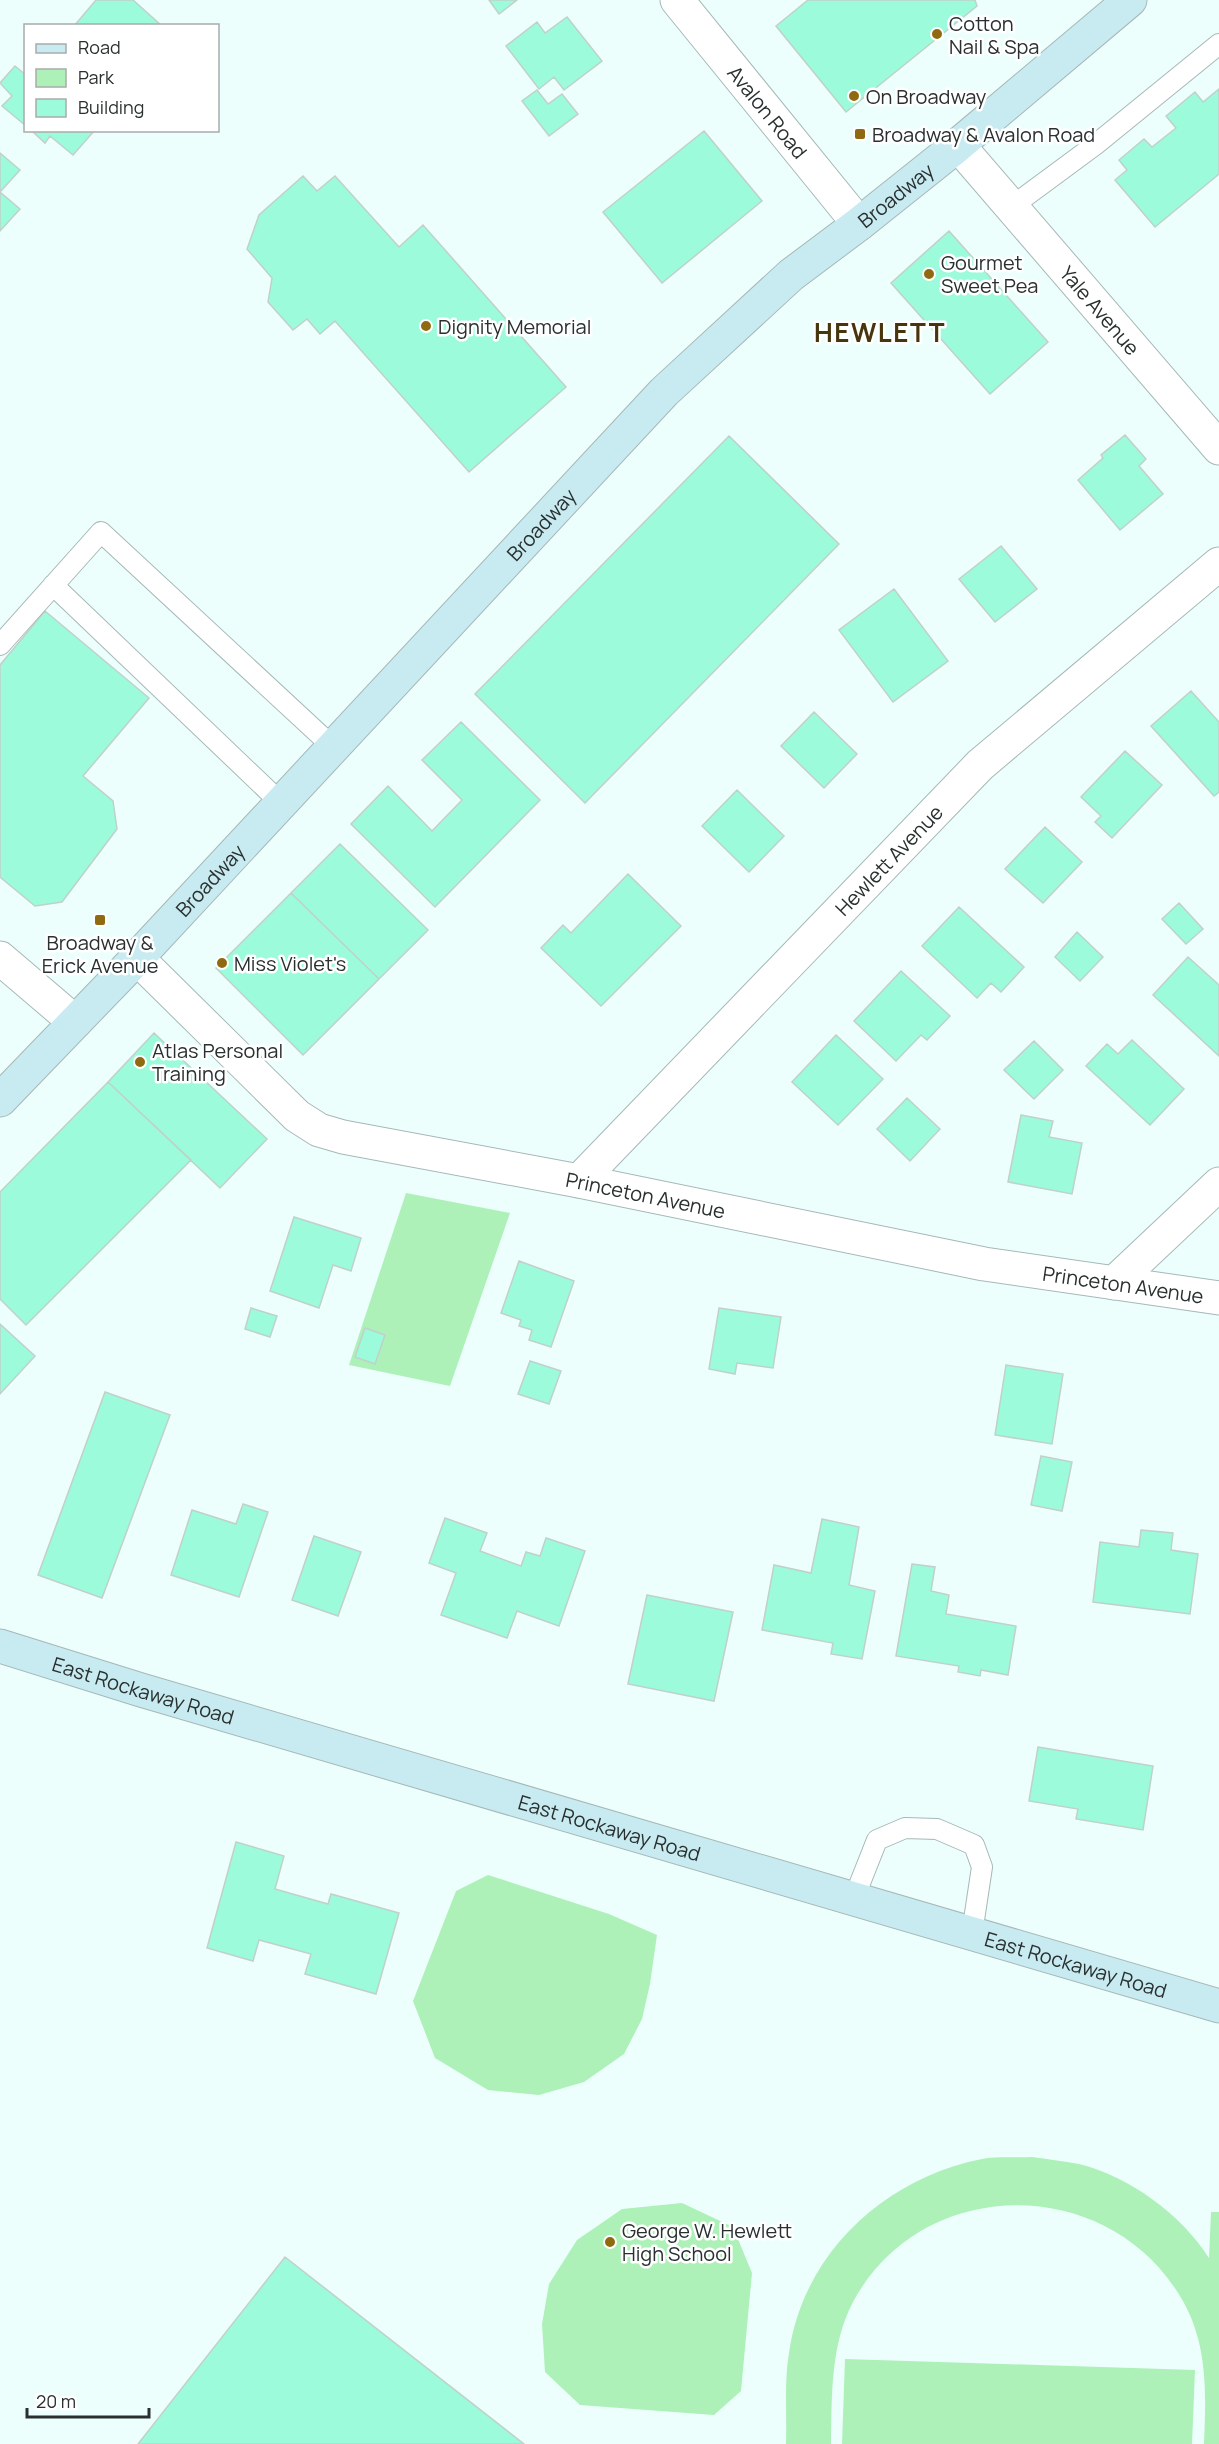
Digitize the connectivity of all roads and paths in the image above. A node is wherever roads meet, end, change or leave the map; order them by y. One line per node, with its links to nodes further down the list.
1 (677, 0): 6 (street, Avalon Road)
2 (1130, 0): 4 (main road, Broadway)
3 (1219, 44): 5 (lane)
4 (958, 145): 5 (street, Yale Avenue); 6 (main road, Broadway)
5 (1011, 207): 7 (street, Yale Avenue)
6 (860, 224): 11 (main road, Broadway)
7 (1219, 448)
8 (1219, 564): 17 (street, Hewlett Avenue)
9 (52, 585): 10 (lane); 11 (lane); 12 (lane)
10 (0, 645)
11 (333, 747): 12 (main road, Broadway)
12 (281, 802): 14 (main road, Broadway)
13 (0, 958): 15 (street)
14 (136, 958): 15 (main road, Broadway); 17 (street, Princeton Avenue)
15 (75, 1022): 16 (main road, Broadway)
16 (0, 1100)
17 (579, 1181): 19 (street, Princeton Avenue)
18 (1219, 1184): 19 (street)
19 (1114, 1283): 20 (street, Princeton Avenue)
20 (1219, 1298)
21 (0, 1646): 22 (main road, East Rockaway Road)
22 (854, 1898): 23 (main road, East Rockaway Road); 23 (lane)
23 (972, 1933): 24 (main road, East Rockaway Road)
24 (1219, 2006)

